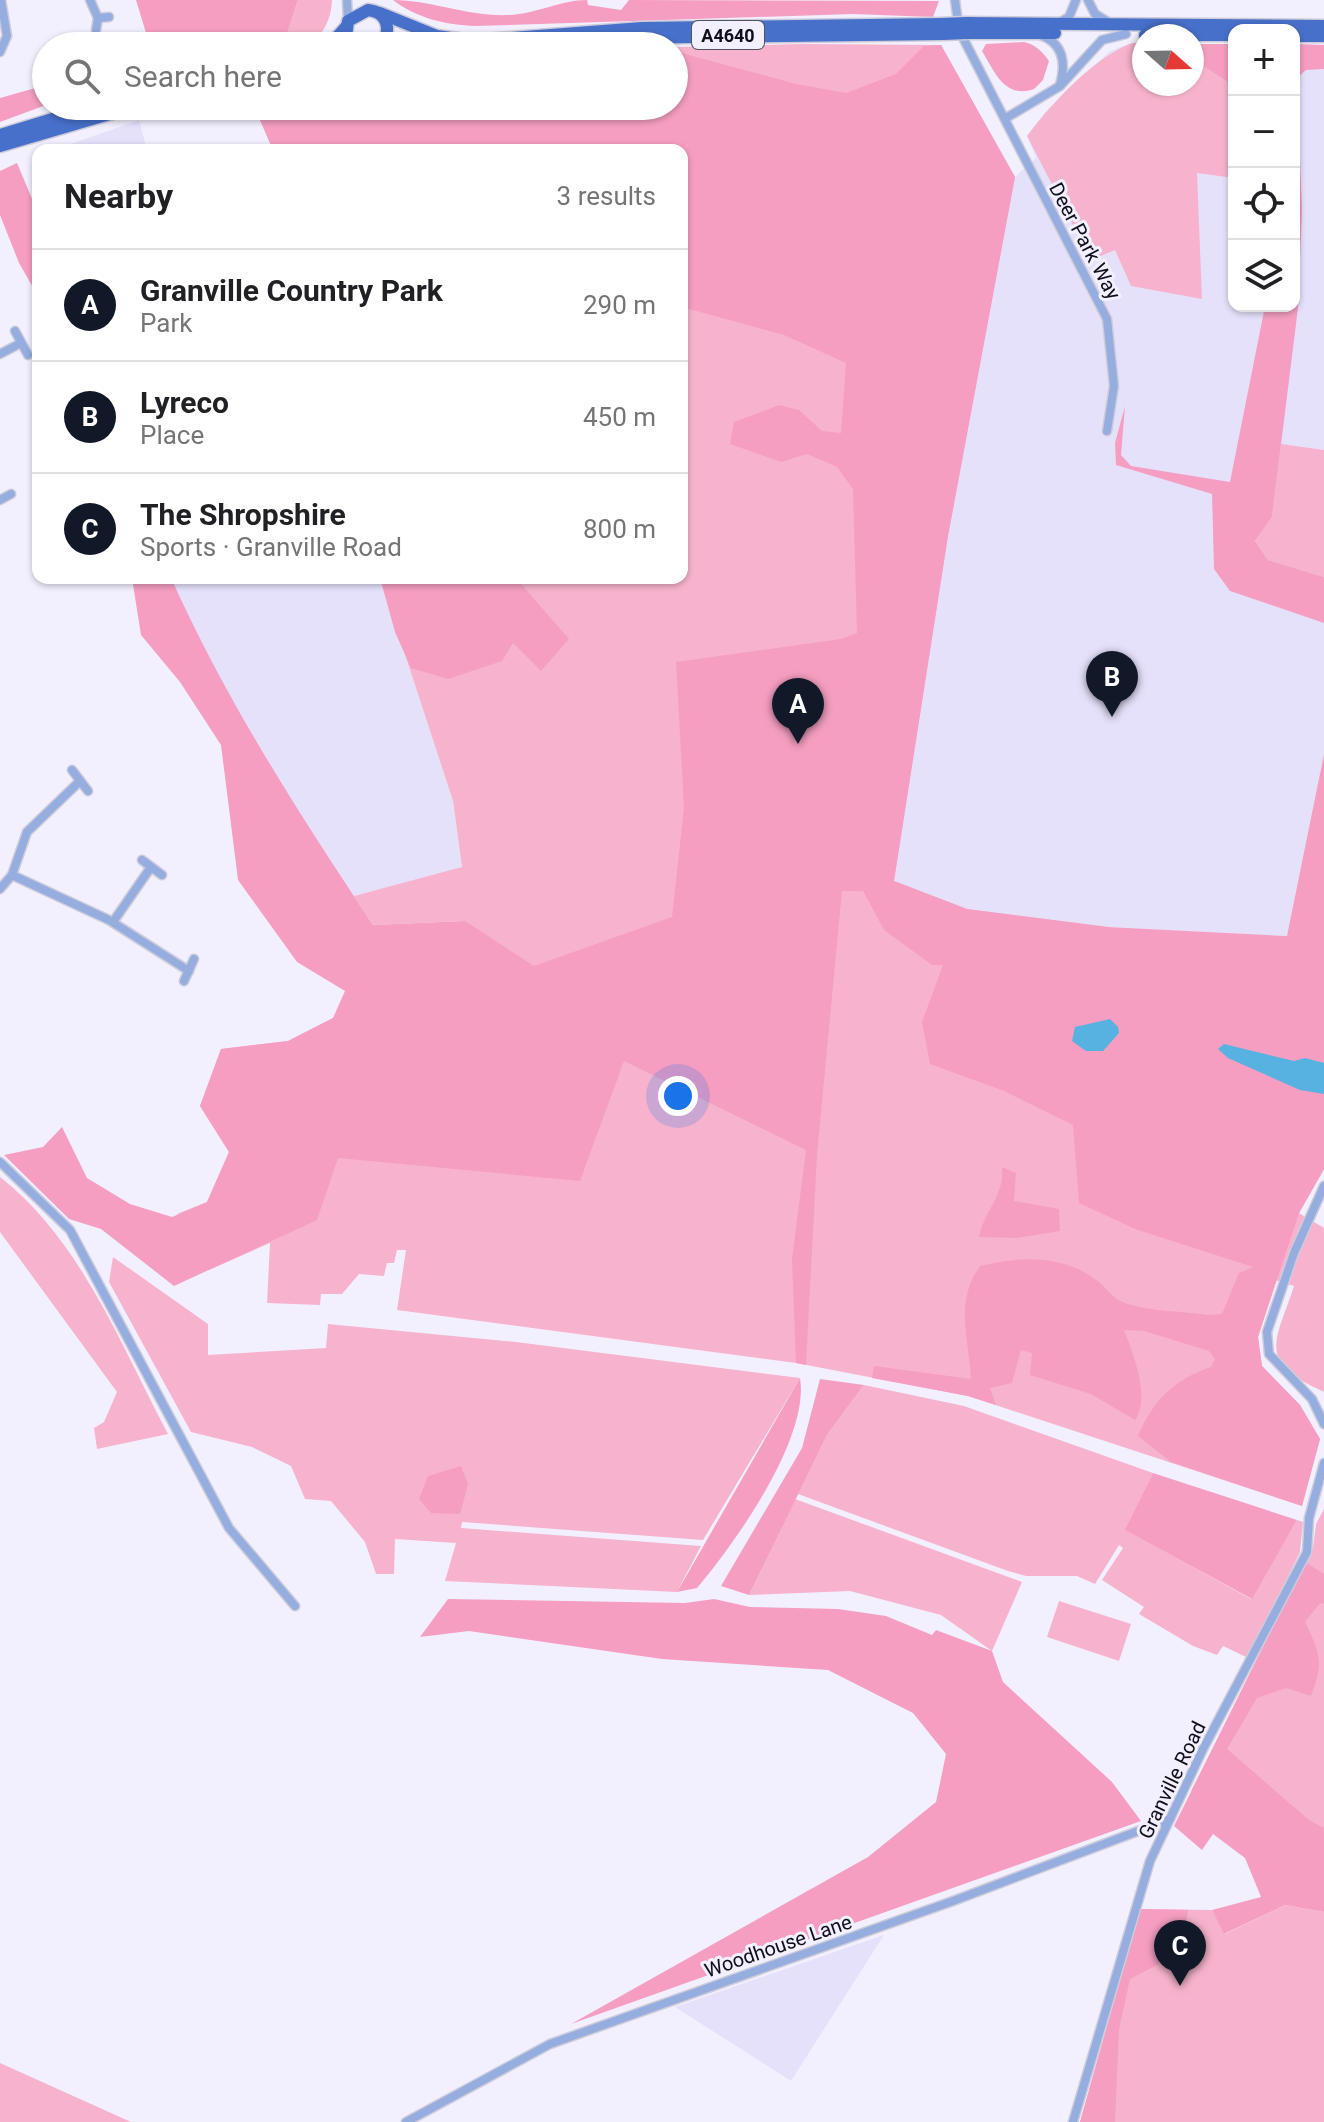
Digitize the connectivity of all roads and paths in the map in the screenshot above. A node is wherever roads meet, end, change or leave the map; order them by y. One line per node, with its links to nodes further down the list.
1 (1, 0): 27 (street)
2 (90, 0): 9 (street)
3 (347, 0): 10 (street)
4 (955, 0): 29 (street, Deer Park Way)
5 (1076, 0): 11 (street)
6 (1088, 0): 16 (street)
7 (373, 8): 10 (main road); 19 (main road); 20 (main road, A4640)
8 (109, 17): 9 (street)
9 (98, 18): 15 (street)
10 (347, 24): 17 (main road); 18 (main road)
11 (1047, 24): 13 (main road, A4640); 16 (main road, A4640)
12 (1324, 26): 16 (main road, A4640)
13 (966, 28): 14 (main road, A4640, bridge); 22 (main road, A4640)
14 (942, 29): 21 (main road, A4640); 24 (main road, A4640)
15 (96, 30)
16 (1127, 30): 22 (main road, A4640); 23 (main road, A4640); 28 (street)
17 (340, 32)
18 (346, 32)
19 (386, 32)
20 (428, 32)
21 (590, 32)
22 (1029, 33): 28 (street)
23 (1228, 35)
24 (688, 36)
25 (1300, 36): 26 (main road)
26 (1324, 36)
27 (0, 52)
28 (1060, 86): 29 (street)
29 (1006, 118): 38 (street, Deer Park Way)
30 (49, 120): 32 (main road)
31 (89, 120): 33 (main road)
32 (0, 135)
33 (0, 146)
34 (15, 331): 35 (street)
35 (21, 343): 36 (street); 37 (street)
36 (0, 354)
37 (28, 355)
38 (1107, 431)
39 (11, 494): 40 (street)
40 (0, 500)
41 (72, 770): 42 (street)
42 (80, 781): 43 (street); 46 (street)
43 (88, 791)
44 (142, 860): 45 (street)
45 (151, 867): 47 (street); 49 (street)
46 (12, 875): 48 (street); 49 (street)
47 (162, 875)
48 (0, 889)
49 (113, 922): 51 (street)
50 (194, 959): 51 (street)
51 (189, 971): 52 (street)
52 (184, 981)
53 (0, 1162): 57 (street)
54 (1324, 1186): 55 (street)
55 (1324, 1424)
56 (1324, 1463): 58 (street, Granville Road)
57 (295, 1606)
58 (1170, 1819): 59 (street, Woodhouse Lane); 60 (street, Granville Road)
59 (406, 2122)
60 (1073, 2122)

